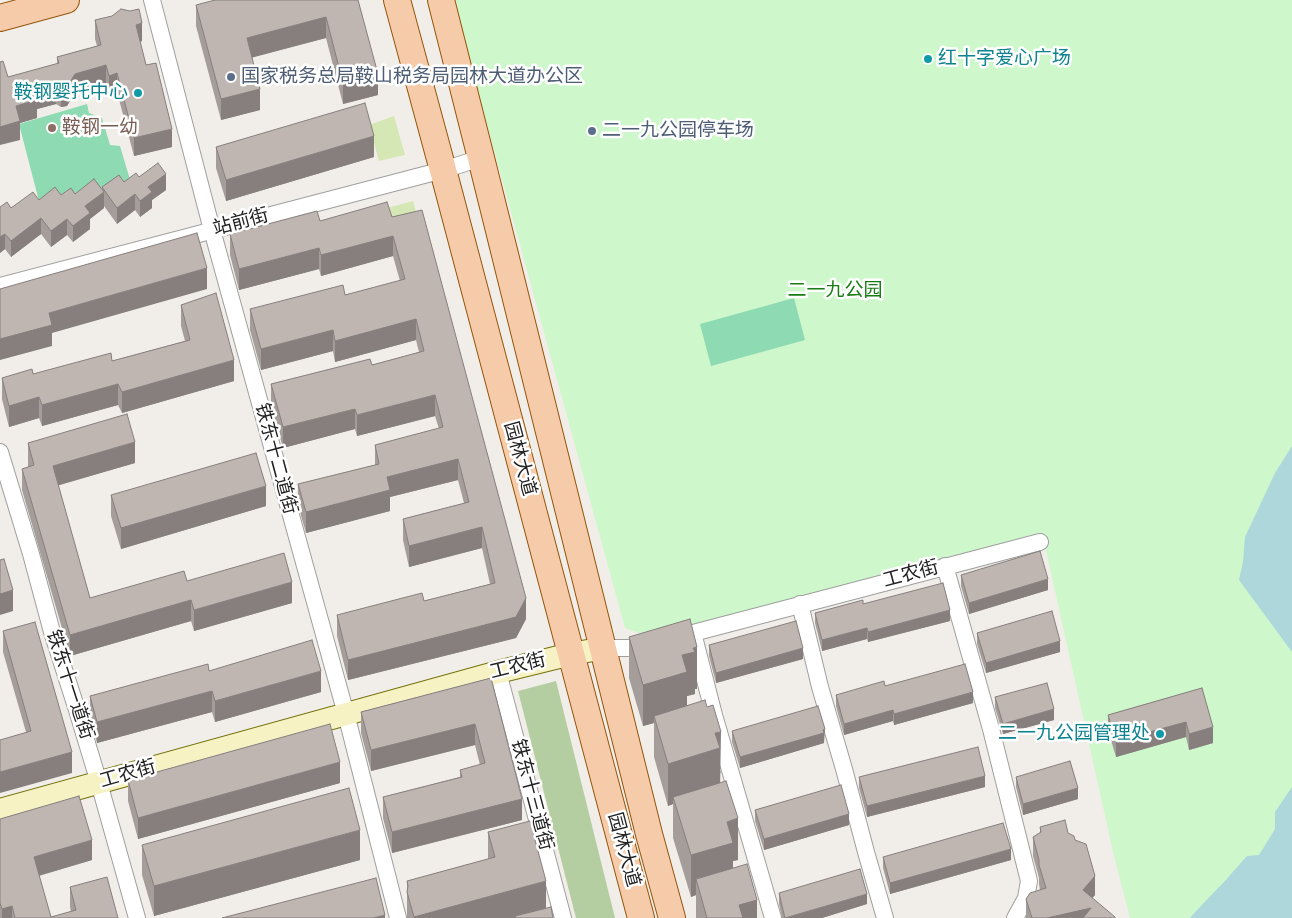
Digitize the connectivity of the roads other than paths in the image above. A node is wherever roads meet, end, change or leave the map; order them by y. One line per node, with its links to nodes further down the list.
1 (66, 0): 5 (main road)
2 (152, 0): 8 (street, 铁东十二道街)
3 (397, 0): 7 (main road, 园林大道)
4 (441, 0): 6 (main road)
5 (0, 18)
6 (481, 158): 7 (street, 站前街); 16 (main road)
7 (443, 170): 8 (street, 站前街); 14 (main road, 园林大道)
8 (212, 230): 9 (street, 站前街); 19 (street, 铁东十二道街)
9 (0, 286)
10 (0, 452): 20 (street, 铁东十一道街)
11 (1040, 542): 12 (street, 工农街)
12 (945, 566): 13 (street, 工农街); 29 (street)
13 (800, 604): 15 (street, 工农街); 28 (street)
14 (564, 627): 16 (street); 17 (main road, 园林大道)
15 (692, 633): 16 (street, 工农街); 27 (street)
16 (604, 648): 17 (street, 工农街); 26 (main road)
17 (571, 654): 18 (street, 工农街); 25 (main road, 园林大道)
18 (498, 672): 19 (street, 工农街); 24 (street, 铁东十三道街)
19 (346, 714): 20 (street, 工农街); 23 (street, 铁东十二道街)
20 (100, 783): 21 (street, 工农街); 22 (street, 铁东十一道街)
21 (0, 810)
22 (137, 918)
23 (398, 918)
24 (563, 918)
25 (641, 918)
26 (672, 918)
27 (773, 918)
28 (885, 918)
29 (1015, 918)

